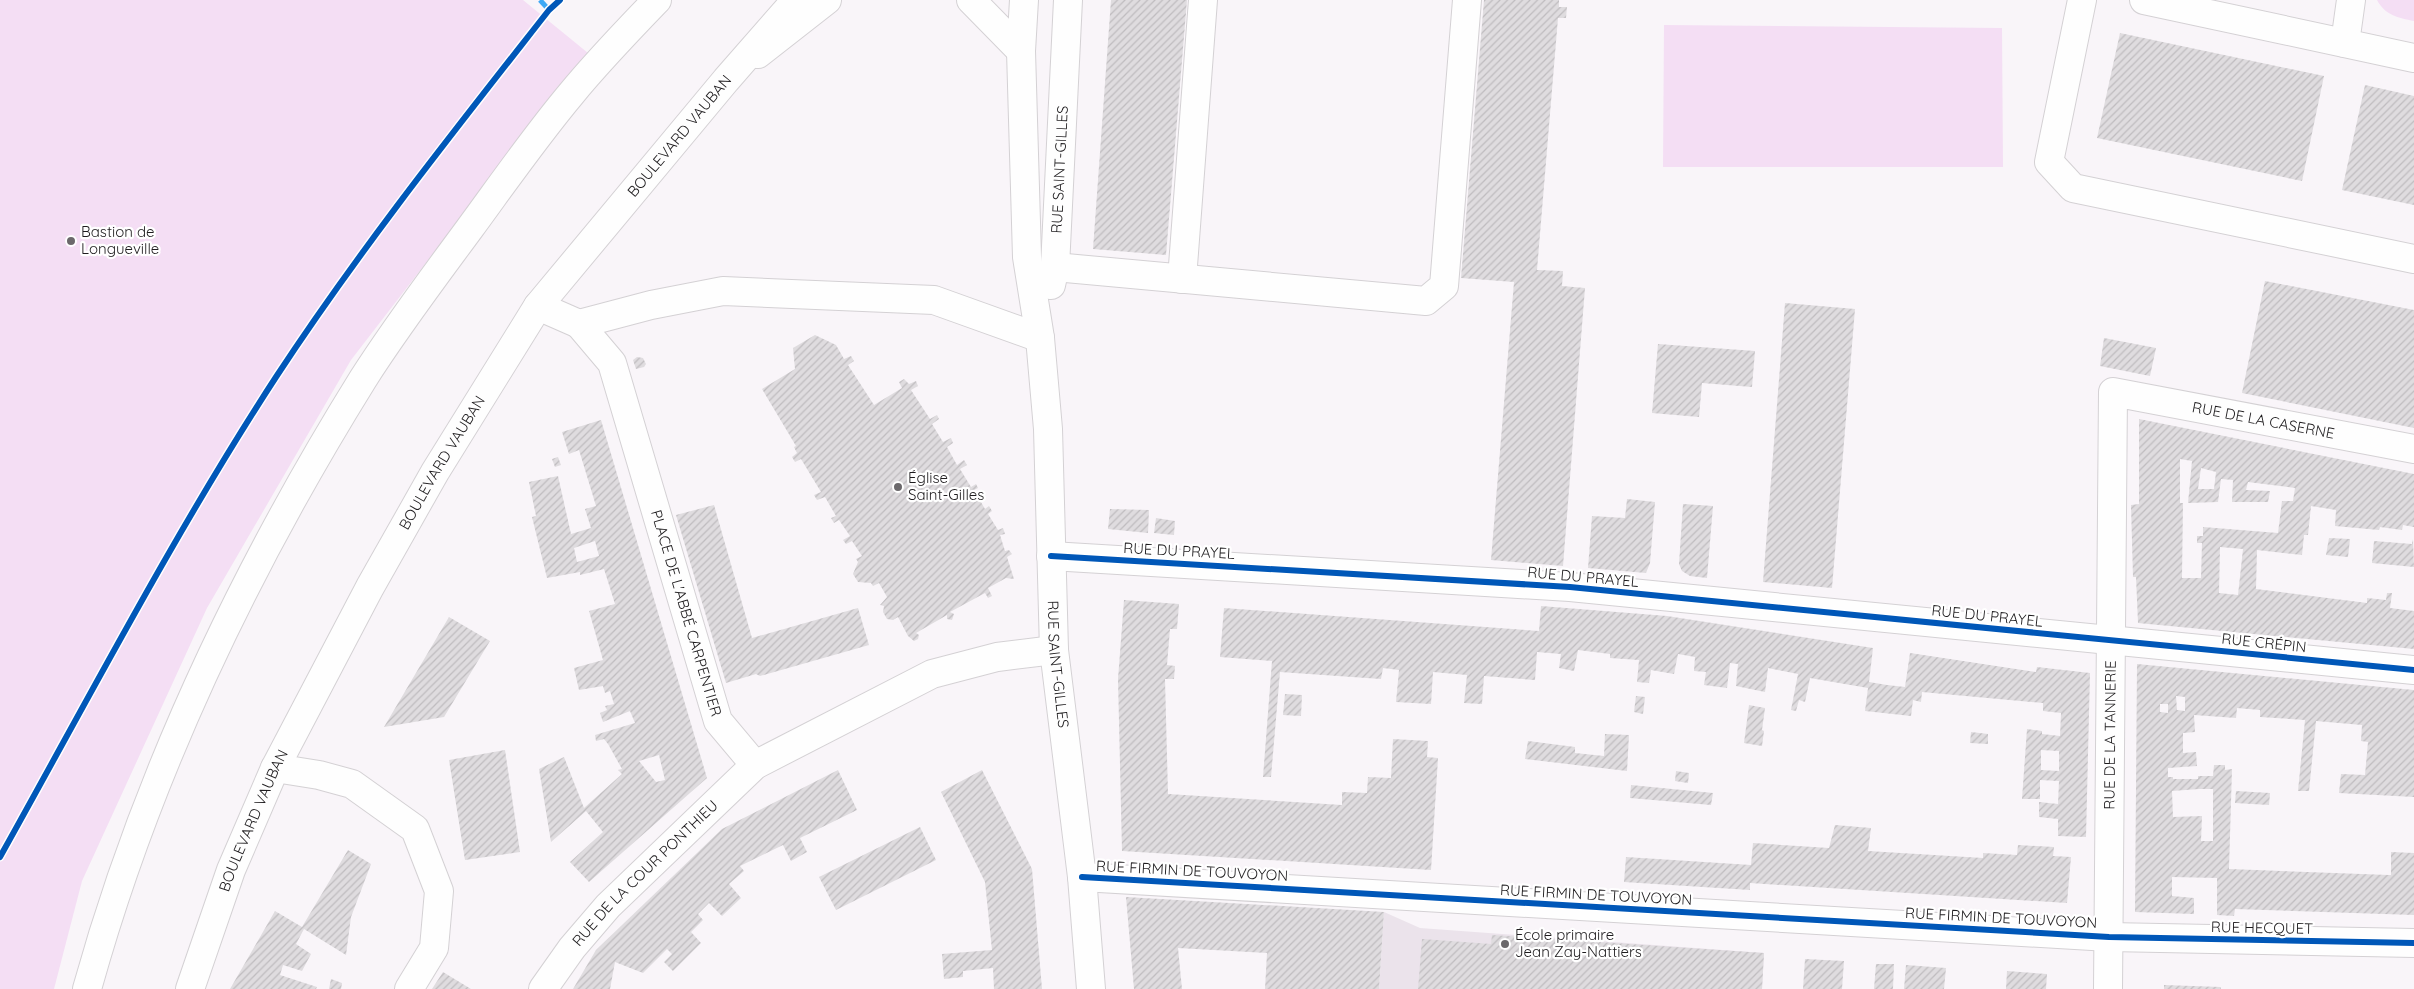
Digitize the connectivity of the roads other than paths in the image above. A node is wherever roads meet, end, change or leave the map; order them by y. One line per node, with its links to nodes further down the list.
1 (657, 0): 33 (street)
2 (796, 0): 15 (street, BOULEVARD VAUBAN)
3 (827, 0): 15 (street)
4 (971, 0): 13 (street)
5 (1024, 0): 13 (street, RUE SAINT-GILLES)
6 (1068, 0): 17 (street, RUE SAINT-GILLES)
7 (1203, 0): 18 (street)
8 (1467, 0): 18 (street)
9 (2082, 0): 16 (street)
10 (2144, 0): 12 (street)
11 (2351, 0): 12 (street)
12 (2345, 43): 14 (street)
13 (1021, 51): 21 (street, RUE SAINT-GILLES)
14 (2414, 58)
15 (726, 80): 19 (street, BOULEVARD VAUBAN)
16 (2414, 258)
17 (1055, 268): 18 (street); 21 (street, RUE SAINT-GILLES)
18 (1182, 279)
19 (538, 306): 20 (street, PLACE DE L'ABBÉ CARPENTIER); 29 (street, BOULEVARD VAUBAN)
20 (579, 324): 21 (street); 28 (street, PLACE DE L'ABBÉ CARPENTIER)
21 (1040, 338): 24 (street, RUE SAINT-GILLES)
22 (2113, 392): 23 (street, RUE DE LA CASERNE); 25 (street, RUE DE LA TANNERIE)
23 (2414, 449)
24 (1051, 556): 25 (street, RUE DU PRAYEL); 26 (street, RUE SAINT-GILLES)
25 (2112, 641): 27 (street, RUE CRÉPIN); 31 (street, RUE DE LA TANNERIE)
26 (1054, 650): 28 (street); 30 (street, RUE SAINT-GILLES)
27 (2414, 670)
28 (756, 765): 36 (street, RUE DE LA COUR PONTHIEU)
29 (275, 768): 34 (street, BOULEVARD VAUBAN); 35 (street)
30 (1082, 877): 31 (street, RUE FIRMIN DE TOUVOYON); 37 (street, RUE SAINT-GILLES)
31 (2110, 937): 32 (street, RUE HECQUET); 38 (street, RUE DE LA TANNERIE)
32 (2414, 944)
33 (87, 989)
34 (190, 989)
35 (409, 989)
36 (543, 989)
37 (1091, 989)
38 (2108, 989)

